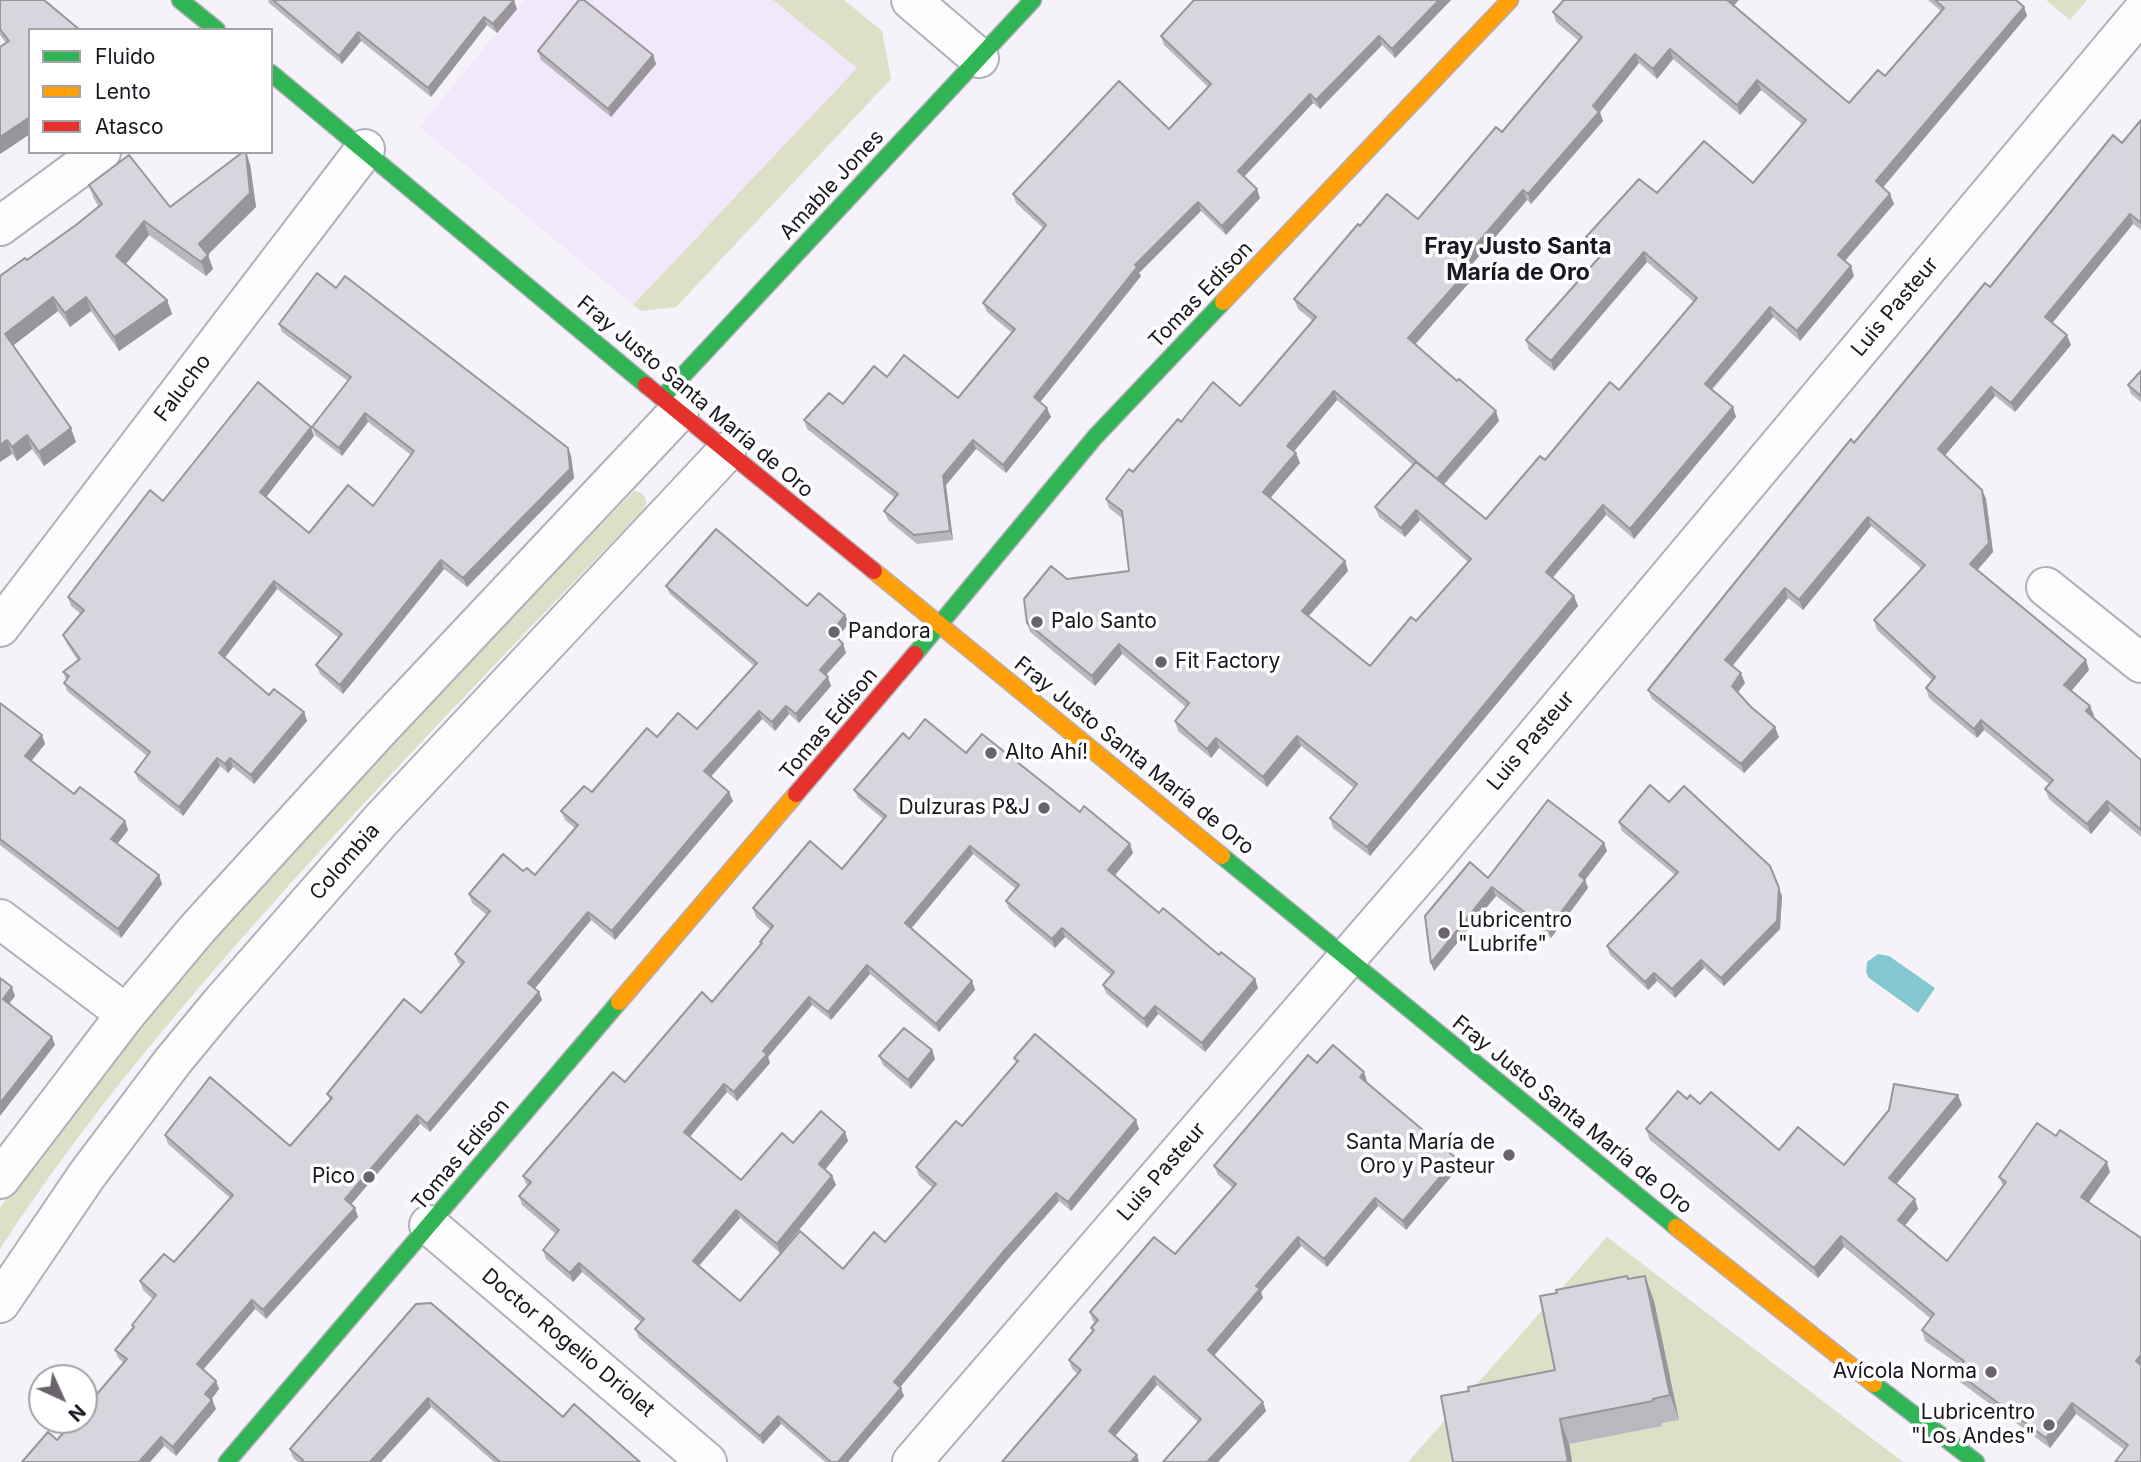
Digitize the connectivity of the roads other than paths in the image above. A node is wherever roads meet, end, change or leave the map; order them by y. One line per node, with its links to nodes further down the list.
1 (180, 0): 6 (street)
2 (911, 0): 7 (street)
3 (1033, 0): 7 (street, Amable Jones)
4 (1510, 0): 15 (street, Tomas Edison)
5 (2141, 13): 19 (street, Luis Pasteur)
6 (215, 28)
7 (979, 58): 12 (street, Amable Jones)
8 (273, 75): 9 (street, Fray Justo Santa María de Oro)
9 (365, 149): 12 (street, Fray Justo Santa María de Oro); 16 (street, Falucho)
10 (98, 154): 11 (street)
11 (0, 226)
12 (670, 405): 13 (street, Fray Justo Santa María de Oro); 20 (street)
13 (726, 452): 15 (street, Fray Justo Santa María de Oro); 23 (street, Colombia)
14 (2046, 587): 17 (street)
15 (941, 625): 19 (street, Fray Justo Santa María de Oro); 22 (street, Tomas Edison)
16 (0, 627)
17 (2141, 663)
18 (0, 919): 20 (street)
19 (1348, 958): 26 (street, Luis Pasteur); 27 (street, Fray Justo Santa María de Oro)
20 (126, 1013): 21 (street)
21 (0, 1179)
22 (429, 1225): 24 (street, Tomas Edison); 25 (street, Doctor Rogelio Driolet)
23 (0, 1303)
24 (227, 1462)
25 (707, 1462)
26 (912, 1462)
27 (1976, 1462)

